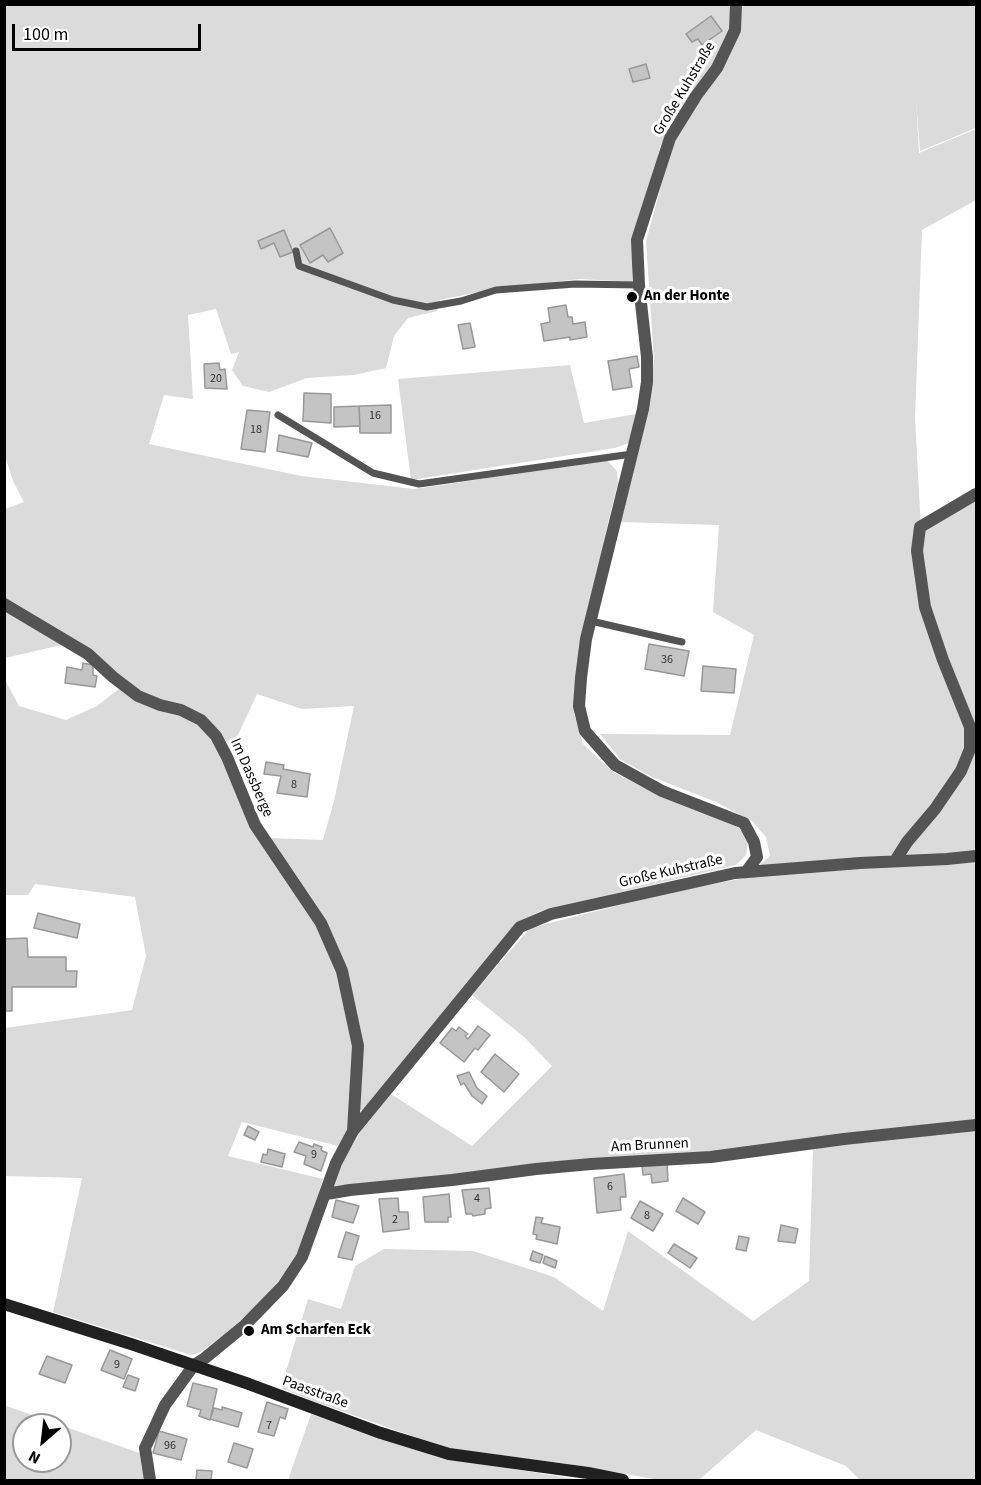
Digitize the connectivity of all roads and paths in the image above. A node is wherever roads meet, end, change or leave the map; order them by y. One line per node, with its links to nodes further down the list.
1 (736, 4): 3 (street, Große Kuhstraße)
2 (296, 251): 3 (lane)
3 (639, 285): 5 (street, Große Kuhstraße)
4 (278, 415): 5 (lane)
5 (632, 454): 8 (street, Große Kuhstraße)
6 (976, 494): 11 (street)
7 (5, 604): 14 (street, Im Dassberge)
8 (591, 621): 9 (lane); 12 (street, Große Kuhstraße)
9 (682, 642)
10 (976, 856): 11 (street)
11 (895, 861): 12 (street)
12 (746, 872): 14 (street, Große Kuhstraße)
13 (976, 1125): 15 (street, Am Brunnen)
14 (352, 1131): 15 (street, Große Kuhstraße)
15 (326, 1194): 17 (street, Große Kuhstraße)
16 (4, 1304): 17 (street, Paasstraße)
17 (194, 1365): 18 (street, Große Kuhstraße); 19 (street, Paasstraße)
18 (150, 1480)
19 (623, 1480)

